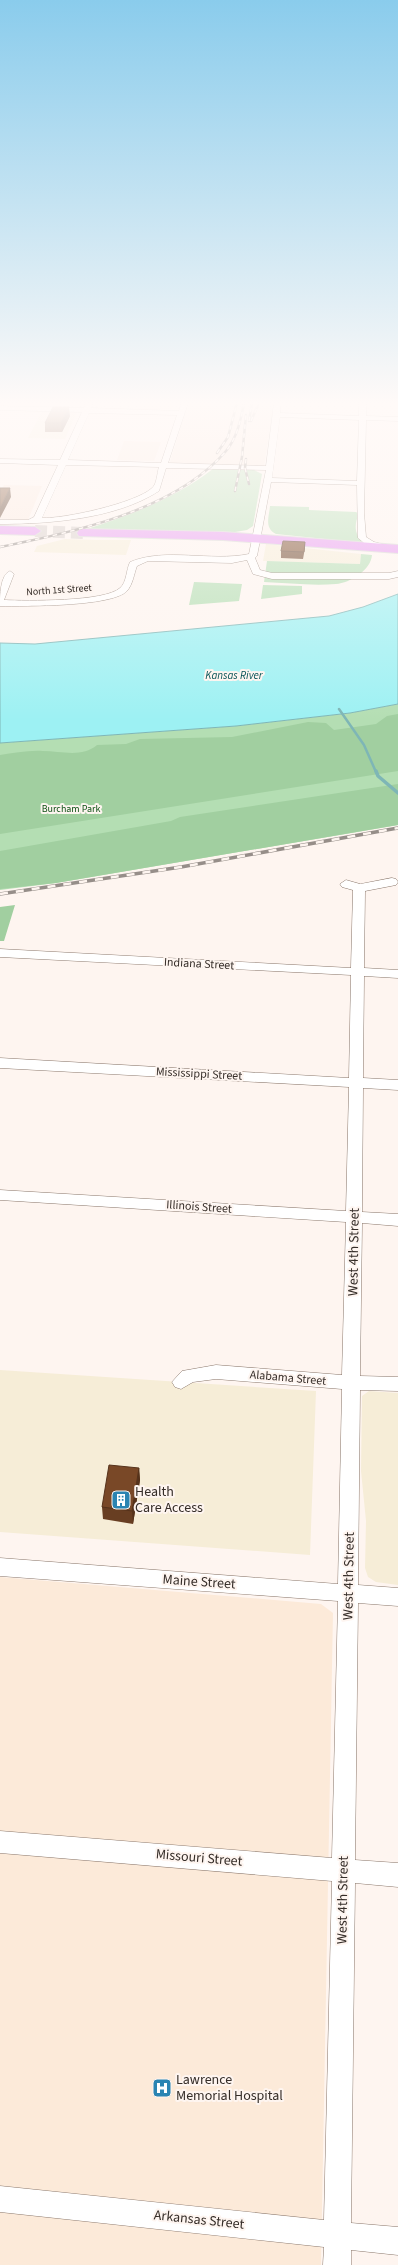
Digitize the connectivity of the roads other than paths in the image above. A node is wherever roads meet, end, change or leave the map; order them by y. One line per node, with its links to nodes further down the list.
1 (43, 509): 6 (street)
2 (103, 509): 6 (street)
3 (263, 509): 9 (street)
4 (360, 509): 10 (street)
5 (0, 522): 6 (street)
6 (35, 526): 7 (highway)
7 (0, 530)
8 (83, 533): 9 (highway)
9 (258, 538): 10 (highway); 11 (street)
10 (394, 551)
11 (250, 558): 13 (street); 15 (street, North 1st Street)
12 (10, 574): 14 (street)
13 (398, 574)
14 (0, 599)
15 (0, 603)
16 (392, 882): 18 (street)
17 (346, 884): 18 (street)
18 (359, 888): 20 (street, West 4th Street)
19 (0, 954): 20 (street, Indiana Street)
20 (358, 972): 21 (street, Indiana Street); 23 (street, West 4th Street)
21 (398, 974)
22 (0, 1063): 23 (street, Mississippi Street)
23 (356, 1083): 24 (street, Mississippi Street); 26 (street, West 4th Street)
24 (398, 1085)
25 (0, 1195): 26 (street, Illinois Street)
26 (354, 1217): 27 (street, Illinois Street); 29 (street, West 4th Street)
27 (398, 1220)
28 (181, 1382): 29 (street, Alabama Street)
29 (352, 1382): 30 (street, Alabama Street); 32 (street, West 4th Street)
30 (398, 1384)
31 (0, 1567): 32 (street, Maine Street)
32 (348, 1593): 33 (street, Maine Street); 35 (street, West 4th Street)
33 (398, 1597)
34 (0, 1842): 35 (street, Missouri Street)
35 (343, 1870): 36 (street, Missouri Street); 38 (street, West 4th Street)
36 (398, 1874)
37 (0, 2199): 38 (street, Arkansas Street)
38 (337, 2234): 39 (street, Arkansas Street); 40 (street, West 4th Street)
39 (398, 2241)
40 (337, 2265)

